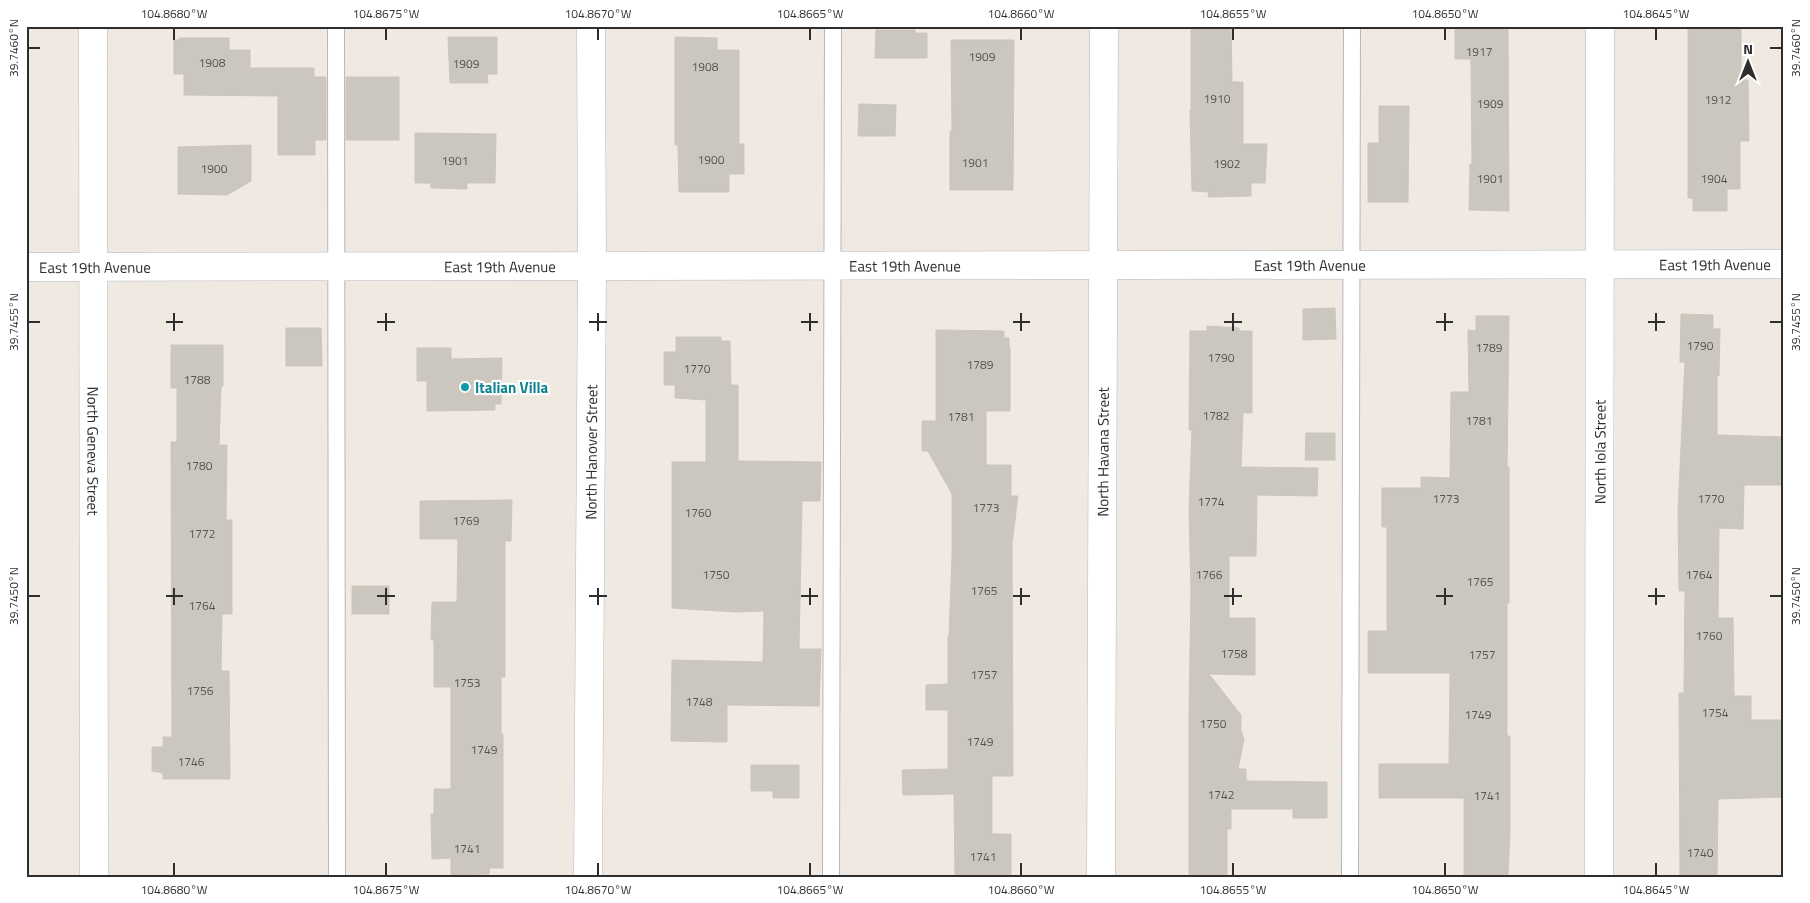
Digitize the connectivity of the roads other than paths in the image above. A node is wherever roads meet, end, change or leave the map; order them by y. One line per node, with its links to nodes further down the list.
1 (93, 26): 11 (street, North Geneva Street)
2 (336, 26): 16 (lane)
3 (591, 26): 12 (street, North Hanover Street)
4 (832, 26): 13 (lane)
5 (1104, 26): 14 (street, North Havana Street)
6 (1352, 26): 10 (lane)
7 (1600, 26): 8 (street, North Iola Street)
8 (1599, 264): 9 (street, East 19th Avenue); 10 (street, East 19th Avenue); 23 (street, North Iola Street)
9 (1784, 264)
10 (1351, 265): 14 (street, East 19th Avenue); 22 (lane)
11 (93, 266): 15 (street, East 19th Avenue); 16 (street, East 19th Avenue); 17 (street, North Geneva Street)
12 (592, 266): 13 (street, East 19th Avenue); 16 (street, East 19th Avenue); 19 (street, North Hanover Street)
13 (831, 266): 14 (street, East 19th Avenue); 20 (lane)
14 (1103, 266): 21 (street, North Havana Street)
15 (26, 267)
16 (336, 267): 18 (lane)
17 (94, 877)
18 (337, 877)
19 (588, 877)
20 (831, 877)
21 (1101, 877)
22 (1350, 877)
23 (1599, 877)

